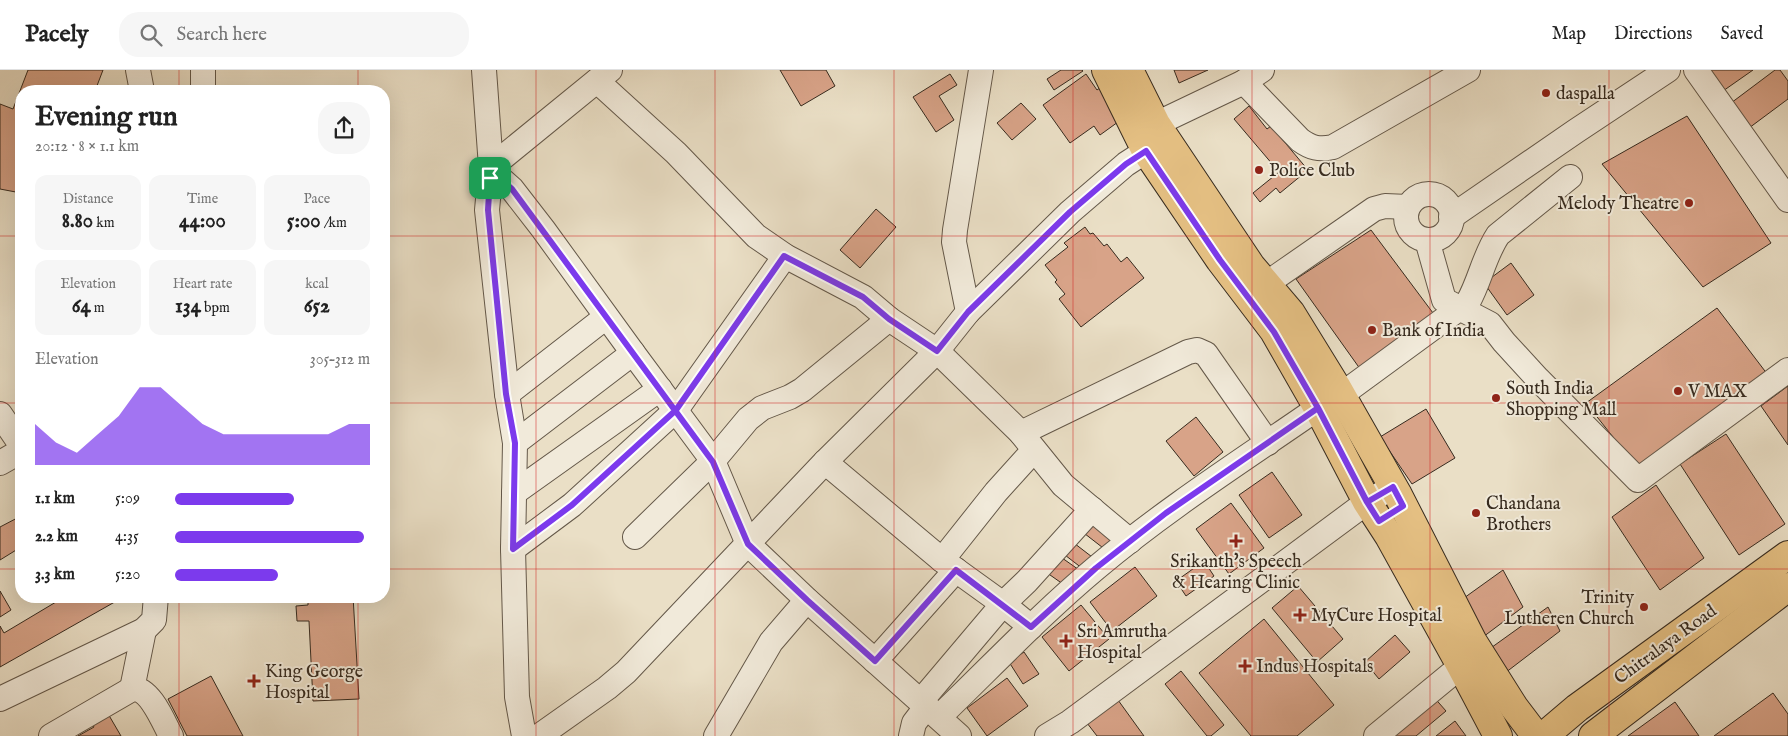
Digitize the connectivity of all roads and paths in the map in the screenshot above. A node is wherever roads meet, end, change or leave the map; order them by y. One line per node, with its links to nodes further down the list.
1 (138, 70): 12 (street)
2 (203, 70): 13 (street)
3 (484, 70): 16 (street)
4 (981, 70): 25 (street)
5 (1106, 70): 15 (main road)
6 (1129, 70): 14 (main road)
7 (1468, 70): 11 (street)
8 (1668, 70): 20 (street)
9 (1696, 70): 18 (street)
10 (604, 76): 16 (street); 22 (street)
11 (1253, 76): 14 (street)
12 (141, 85)
13 (203, 85)
14 (1156, 124): 23 (main road)
15 (1146, 151): 25 (street); 34 (main road)
16 (491, 172): 26 (street); 32 (street)
17 (1570, 177): 24 (street)
18 (1788, 200)
19 (1408, 207): 20 (street); 21 (street); 23 (street)
20 (1452, 217): 21 (street)
21 (1427, 240): 24 (street)
22 (784, 256): 27 (street); 35 (street)
23 (1266, 284): 33 (main road)
24 (1460, 308): 30 (street); 33 (street)
25 (968, 312): 28 (street)
26 (606, 317): 29 (street); 32 (street)
27 (889, 319): 28 (street); 42 (street)
28 (937, 351): 38 (street); 43 (street)
29 (633, 354): 31 (street); 39 (street)
30 (1788, 370)
31 (660, 389): 35 (street); 45 (street)
32 (506, 394): 39 (street)
33 (1341, 395): 46 (main road)
34 (1318, 408): 40 (street); 48 (main road)
35 (676, 410): 42 (street); 52 (street)
36 (0, 414): 37 (street)
37 (15, 436)
38 (1027, 441): 40 (street); 47 (street); 54 (street)
39 (515, 443): 45 (street)
40 (1268, 443): 50 (street)
41 (15, 454): 44 (street)
42 (713, 462): 49 (street); 51 (street)
43 (825, 462): 51 (street); 54 (street)
44 (0, 463)
45 (514, 493): 52 (street)
46 (1398, 497): 48 (main road); 77 (main road)
47 (1092, 509): 50 (street); 58 (street)
48 (1373, 511): 62 (main road); 66 (street)
49 (635, 537)
50 (1130, 541): 59 (street)
51 (748, 544): 56 (street); 70 (street)
52 (513, 549): 69 (street)
53 (1788, 555): 78 (main road, Chitralaya Road)
54 (949, 565): 58 (street); 61 (street)
55 (1788, 587): 79 (main road, Chitralaya Road)
56 (807, 600): 61 (street); 71 (street)
57 (155, 603): 60 (street)
58 (1003, 604): 59 (street); 65 (street)
59 (1031, 627): 65 (street)
60 (144, 630): 63 (street); 64 (street)
61 (875, 661): 65 (street)
62 (1461, 666): 75 (street); 76 (main road)
63 (132, 689): 67 (street); 68 (street)
64 (0, 699)
65 (929, 708): 72 (street); 73 (street)
66 (1076, 729): 74 (street)
67 (51, 736)
68 (171, 736)
69 (524, 736)
70 (539, 736)
71 (716, 736)
72 (911, 736)
73 (959, 736)
74 (1047, 736)
75 (1376, 736)
76 (1498, 736)
77 (1536, 736)
78 (1544, 736)
79 (1593, 736)

